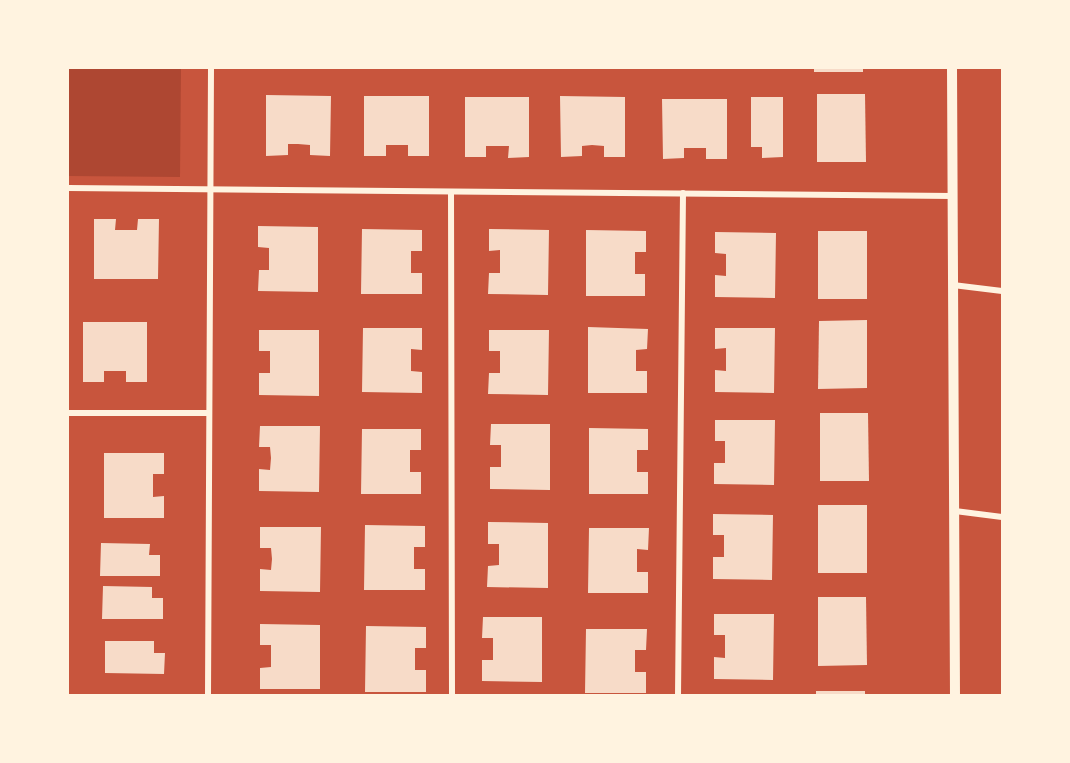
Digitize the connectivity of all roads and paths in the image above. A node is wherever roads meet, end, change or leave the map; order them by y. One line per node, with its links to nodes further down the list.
1 (211, 68): 4 (street)
2 (952, 68): 7 (street)
3 (68, 188): 4 (street)
4 (210, 188): 5 (street); 11 (street)
5 (451, 192): 6 (street); 15 (street)
6 (683, 193): 7 (street); 16 (street)
7 (953, 196): 8 (street)
8 (953, 285): 9 (street); 12 (street)
9 (1002, 291)
10 (68, 413): 11 (street)
11 (209, 413): 14 (street)
12 (954, 511): 13 (street); 17 (street)
13 (1002, 517)
14 (208, 696)
15 (452, 696)
16 (678, 696)
17 (955, 696)

